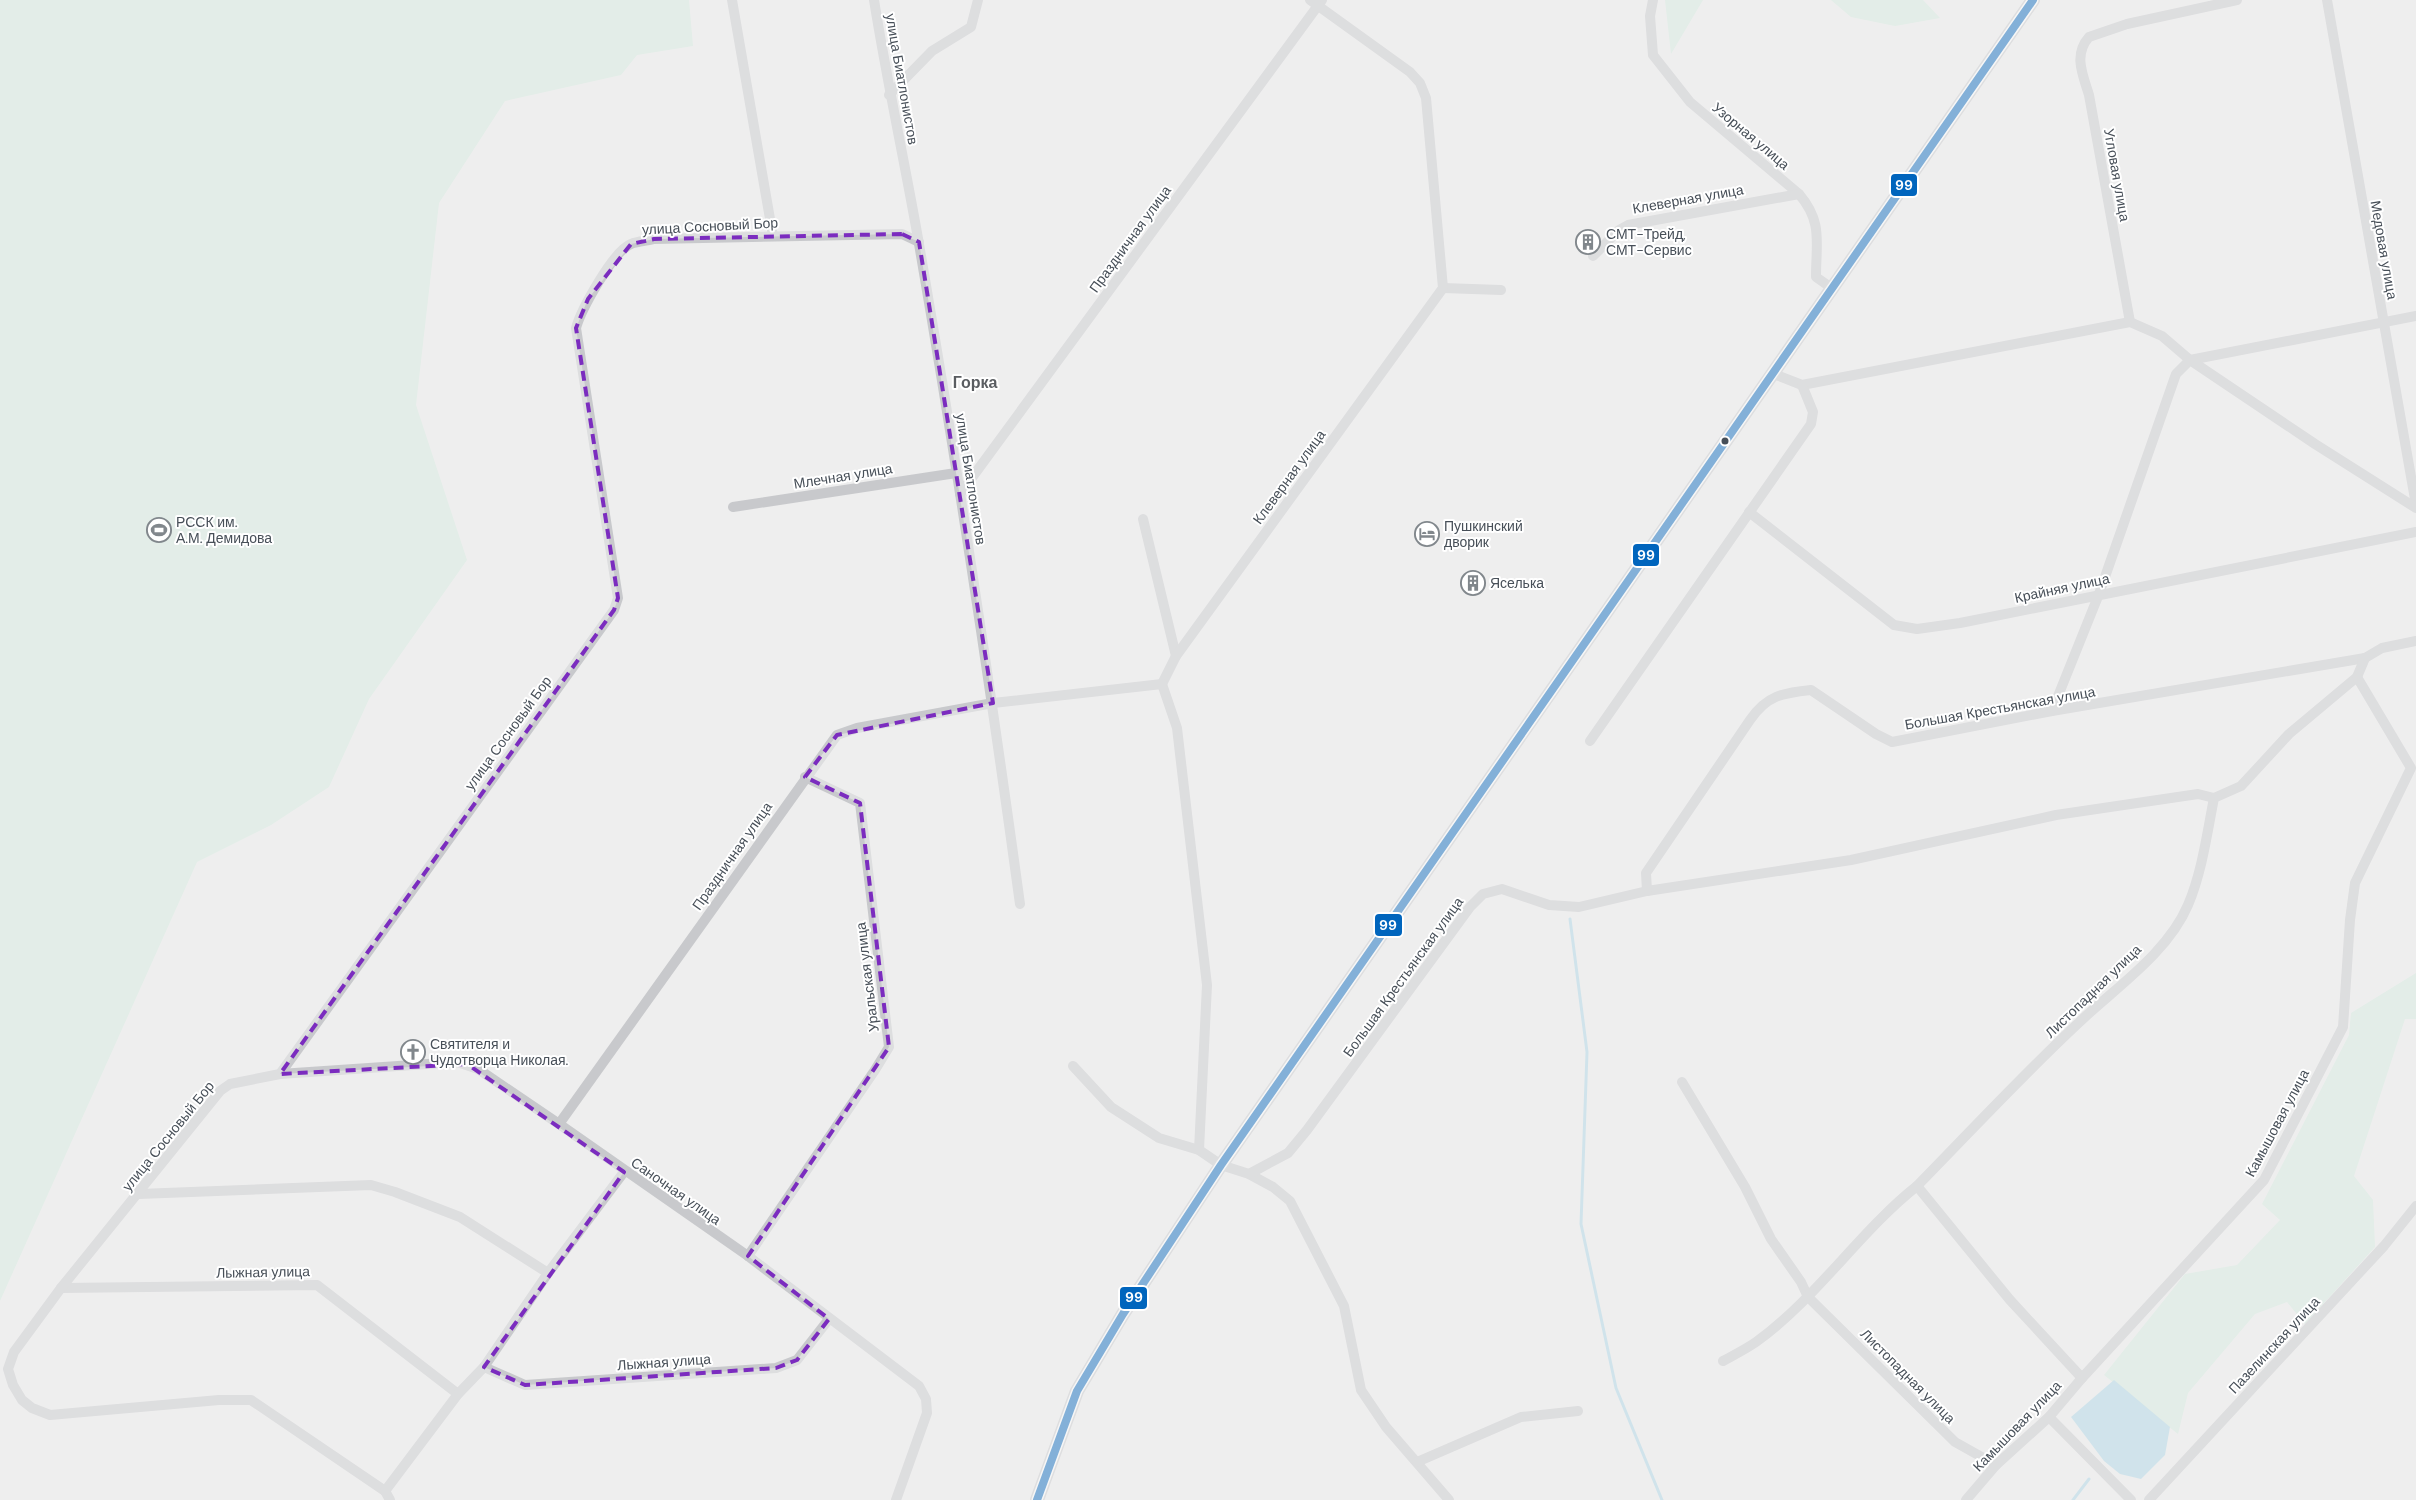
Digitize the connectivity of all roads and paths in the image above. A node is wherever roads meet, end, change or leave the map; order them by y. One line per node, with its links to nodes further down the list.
1 (732, 0): 11 (street)
2 (874, 0): 9 (street, улица Биатлонистов)
3 (978, 0): 9 (street)
4 (1653, 0): 10 (street, Узорная улица)
5 (2033, 0): 15 (main road)
6 (2237, 0): 19 (street, Угловая улица)
7 (2327, 0): 18 (street, Медовая улица)
8 (1316, 2): 14 (street); 24 (street, Праздничная улица)
9 (889, 95): 12 (street, улица Биатлонистов)
10 (1799, 194): 13 (street, Клеверная улица); 15 (street, Узорная улица)
11 (773, 236): 12 (street, улица Сосновый Бор); 44 (street, улица Сосновый Бор)
12 (919, 242): 23 (street, улица Биатлонистов)
13 (1593, 256)
14 (1443, 288): 16 (street); 32 (street, Клеверная улица)
15 (1833, 289): 21 (main road)
16 (1501, 290)
17 (2416, 316): 18 (street)
18 (2383, 321): 20 (street); 26 (street, Медовая улица)
19 (2130, 322): 20 (street); 22 (street)
20 (2190, 360): 26 (street); 30 (street)
21 (1774, 374): 22 (street); 48 (main road)
22 (1802, 385): 27 (street)
23 (956, 473): 24 (street, улица Биатлонистов); 25 (street, Млечная улица)
24 (960, 494): 36 (street, улица Биатлонистов)
25 (733, 507)
26 (2416, 507)
27 (1749, 512): 30 (street, Крайняя улица); 38 (street)
28 (1143, 519): 32 (street)
29 (2416, 532): 30 (street, Крайняя улица)
30 (2099, 594): 37 (street)
31 (2416, 641): 33 (street, Большая Крестьянская улица)
32 (1176, 656): 35 (street, Клеверная улица)
33 (2365, 658): 34 (street); 37 (street, Большая Крестьянская улица)
34 (2357, 677): 40 (street); 61 (street, Камышовая улица)
35 (1162, 684): 36 (street, Праздничная улица); 47 (street)
36 (993, 703): 39 (street, Праздничная улица); 42 (street, улица Биатлонистов)
37 (2052, 711): 41 (street, Большая Крестьянская улица)
38 (1590, 741)
39 (805, 777): 46 (street, Праздничная улица); 54 (street, Уральская улица)
40 (2214, 798): 41 (street, Большая Крестьянская улица); 51 (street, Листопадная улица)
41 (1647, 892): 50 (street, Большая Крестьянская улица)
42 (1020, 904)
43 (1073, 1066): 47 (street)
44 (280, 1074): 46 (street, Саночная улица); 52 (street, улица Сосновый Бор)
45 (1682, 1082): 57 (street, Листопадная улица)
46 (560, 1124): 49 (street, Саночная улица)
47 (1199, 1150): 48 (street)
48 (1221, 1165): 50 (street); 69 (main road)
49 (624, 1172): 54 (street, Саночная улица); 55 (street)
50 (1249, 1174): 65 (street)
51 (1917, 1186): 57 (street, Листопадная улица); 61 (street)
52 (139, 1194): 55 (street); 56 (street, улица Сосновый Бор)
53 (2416, 1206): 73 (street, Пазелинская улица)
54 (748, 1256): 58 (street, Саночная улица)
55 (548, 1274): 60 (street)
56 (61, 1288): 62 (street, Лыжная улица); 67 (street, улица Сосновый Бор)
57 (1808, 1297): 59 (street, Листопадная улица); 66 (street, Листопадная улица)
58 (830, 1319): 60 (street, Лыжная улица); 68 (street, Саночная улица)
59 (1723, 1361)
60 (484, 1367): 62 (street)
61 (2082, 1378): 64 (street, Камышовая улица)
62 (458, 1394): 67 (street)
63 (1578, 1412): 65 (street)
64 (2049, 1417): 66 (street, Камышовая улица); 72 (street)
65 (1417, 1462): 70 (street)
66 (1996, 1466): 71 (street, Камышовая улица)
67 (387, 1496)
68 (896, 1500)
69 (1037, 1500)
70 (1449, 1500)
71 (1966, 1500)
72 (2131, 1500)
73 (2149, 1500)

